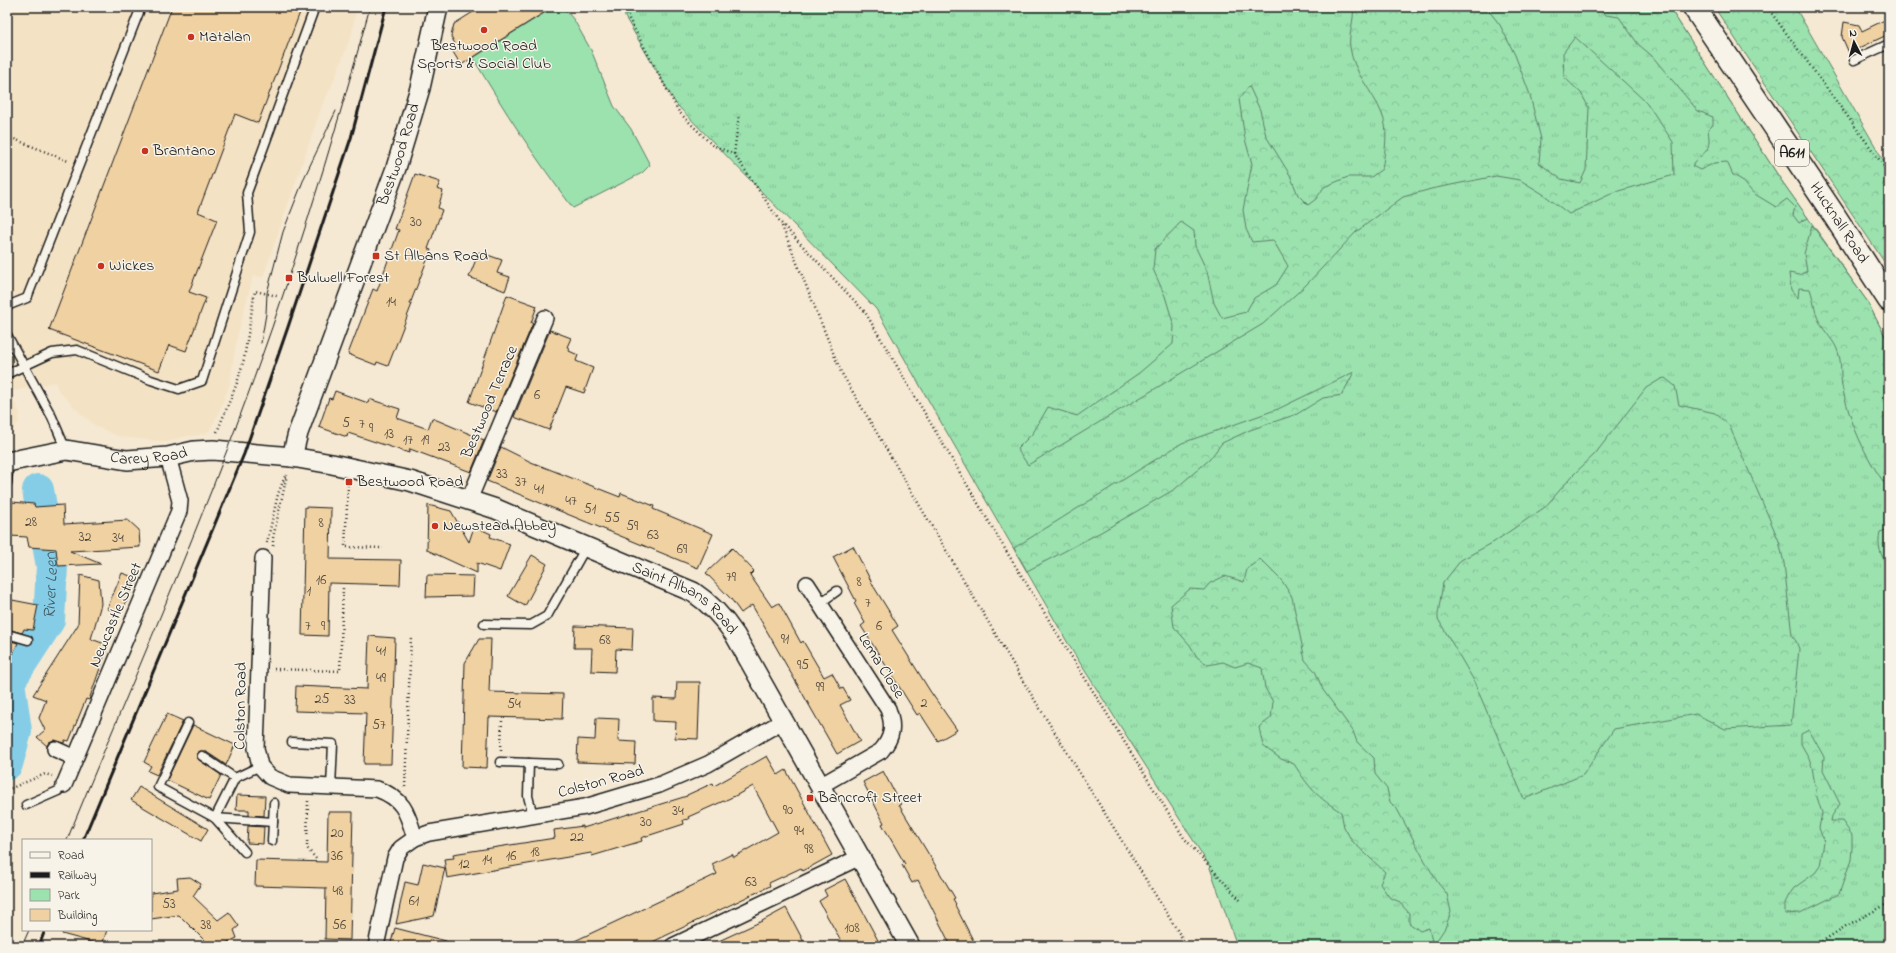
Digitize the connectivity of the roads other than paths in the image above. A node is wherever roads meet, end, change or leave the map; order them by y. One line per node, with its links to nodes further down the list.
1 (141, 7): 8 (lane)
2 (438, 7): 14 (street, Bestwood Road)
3 (1694, 7): 7 (main road, Hucknall Road / A611)
4 (313, 12): 11 (lane)
5 (1889, 44): 6 (lane)
6 (1854, 60)
7 (1889, 300)
8 (7, 306)
9 (545, 318): 18 (street, Bestwood Terrace)
10 (7, 335): 11 (lane)
11 (24, 366): 12 (lane); 13 (lane)
12 (7, 374)
13 (66, 450): 15 (street, Carey Road); 16 (street, Carey Road)
14 (292, 457): 15 (street, Carey Road); 18 (street, Saint Albans Road)
15 (168, 458): 32 (street, Newcastle Street)
16 (8, 462): 17 (lane)
17 (7, 483)
18 (469, 500): 19 (street, Saint Albans Road)
19 (587, 546): 24 (lane); 27 (street, Saint Albans Road)
20 (268, 555): 36 (street, Colston Road)
21 (808, 584): 23 (street, Lema Close)
22 (838, 591): 23 (lane)
23 (820, 603): 39 (street, Lema Close)
24 (484, 624)
25 (7, 634): 26 (lane)
26 (28, 640)
27 (784, 721): 39 (street, Saint Albans Road); 43 (street, Colston Road)
28 (188, 723): 44 (lane)
29 (292, 742): 40 (lane)
30 (55, 749): 32 (street)
31 (202, 756): 37 (lane)
32 (75, 758): 38 (street, Newcastle Street)
33 (500, 762): 34 (lane)
34 (529, 763): 35 (lane); 43 (lane)
35 (558, 764)
36 (260, 766): 37 (lane); 40 (street, Colston Road)
37 (235, 778): 44 (lane)
38 (65, 783): 42 (lane)
39 (820, 786): 49 (street, Saint Albans Road)
40 (331, 787): 46 (street, Colston Road)
41 (274, 803): 45 (lane)
42 (26, 805)
43 (534, 816): 46 (street, Colston Road)
44 (215, 818): 45 (lane); 48 (lane)
45 (273, 822): 47 (lane)
46 (415, 838): 50 (street)
47 (272, 841)
48 (246, 852)
49 (860, 858): 51 (street); 52 (street, Saint Albans Road)
50 (376, 946)
51 (673, 946)
52 (910, 946)

